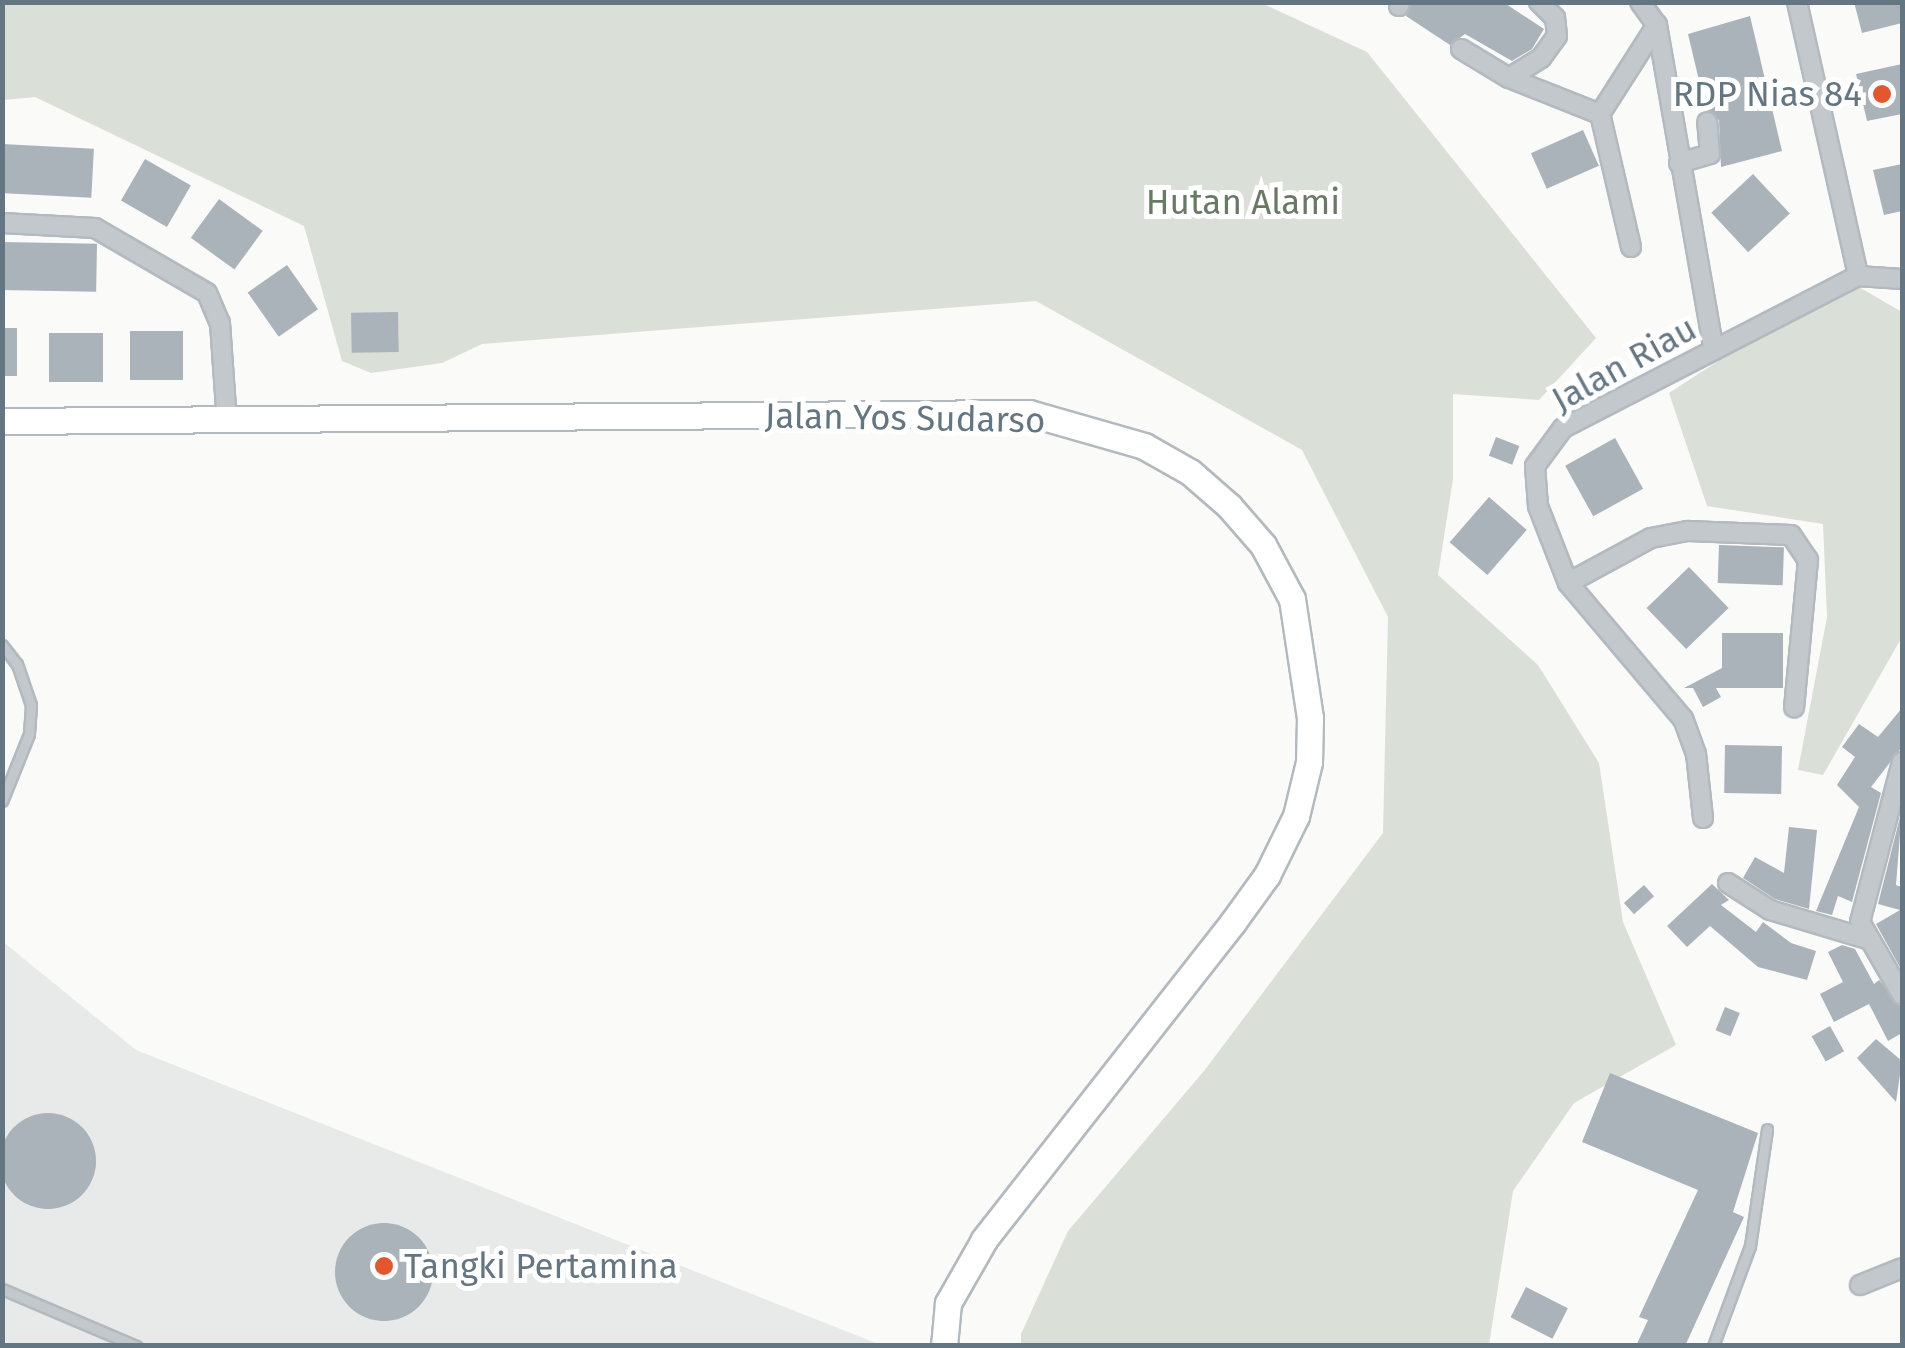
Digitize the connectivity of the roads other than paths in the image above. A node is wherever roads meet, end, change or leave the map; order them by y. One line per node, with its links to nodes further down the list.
1 (1539, 2): 6 (street)
2 (1640, 2): 4 (street)
3 (1797, 2): 12 (street)
4 (1657, 25): 7 (street); 9 (street)
5 (1461, 49): 6 (street)
6 (1509, 78): 7 (street)
7 (1600, 114): 11 (street)
8 (1707, 122): 9 (street)
9 (1679, 164): 14 (street)
10 (2, 223): 16 (street)
11 (1631, 247)
12 (1858, 276): 13 (street); 14 (street, Jalan Riau)
13 (1902, 279)
14 (1714, 350): 17 (street, Jalan Riau)
15 (2, 421): 16 (main road, Jalan Yos Sudarso)
16 (227, 422): 31 (main road, Jalan Yos Sudarso)
17 (1568, 583): 19 (street); 22 (street, Jalan Riau)
18 (2, 645): 21 (lane)
19 (1794, 707)
20 (1902, 762): 24 (street)
21 (2, 800)
22 (1703, 818)
23 (1728, 883): 24 (street)
24 (1867, 938): 25 (street)
25 (1902, 996)
26 (1767, 1129): 32 (lane)
27 (1902, 1268): 28 (street)
28 (1860, 1286)
29 (2, 1289): 30 (lane)
30 (136, 1346)
31 (944, 1346)
32 (1713, 1346)

